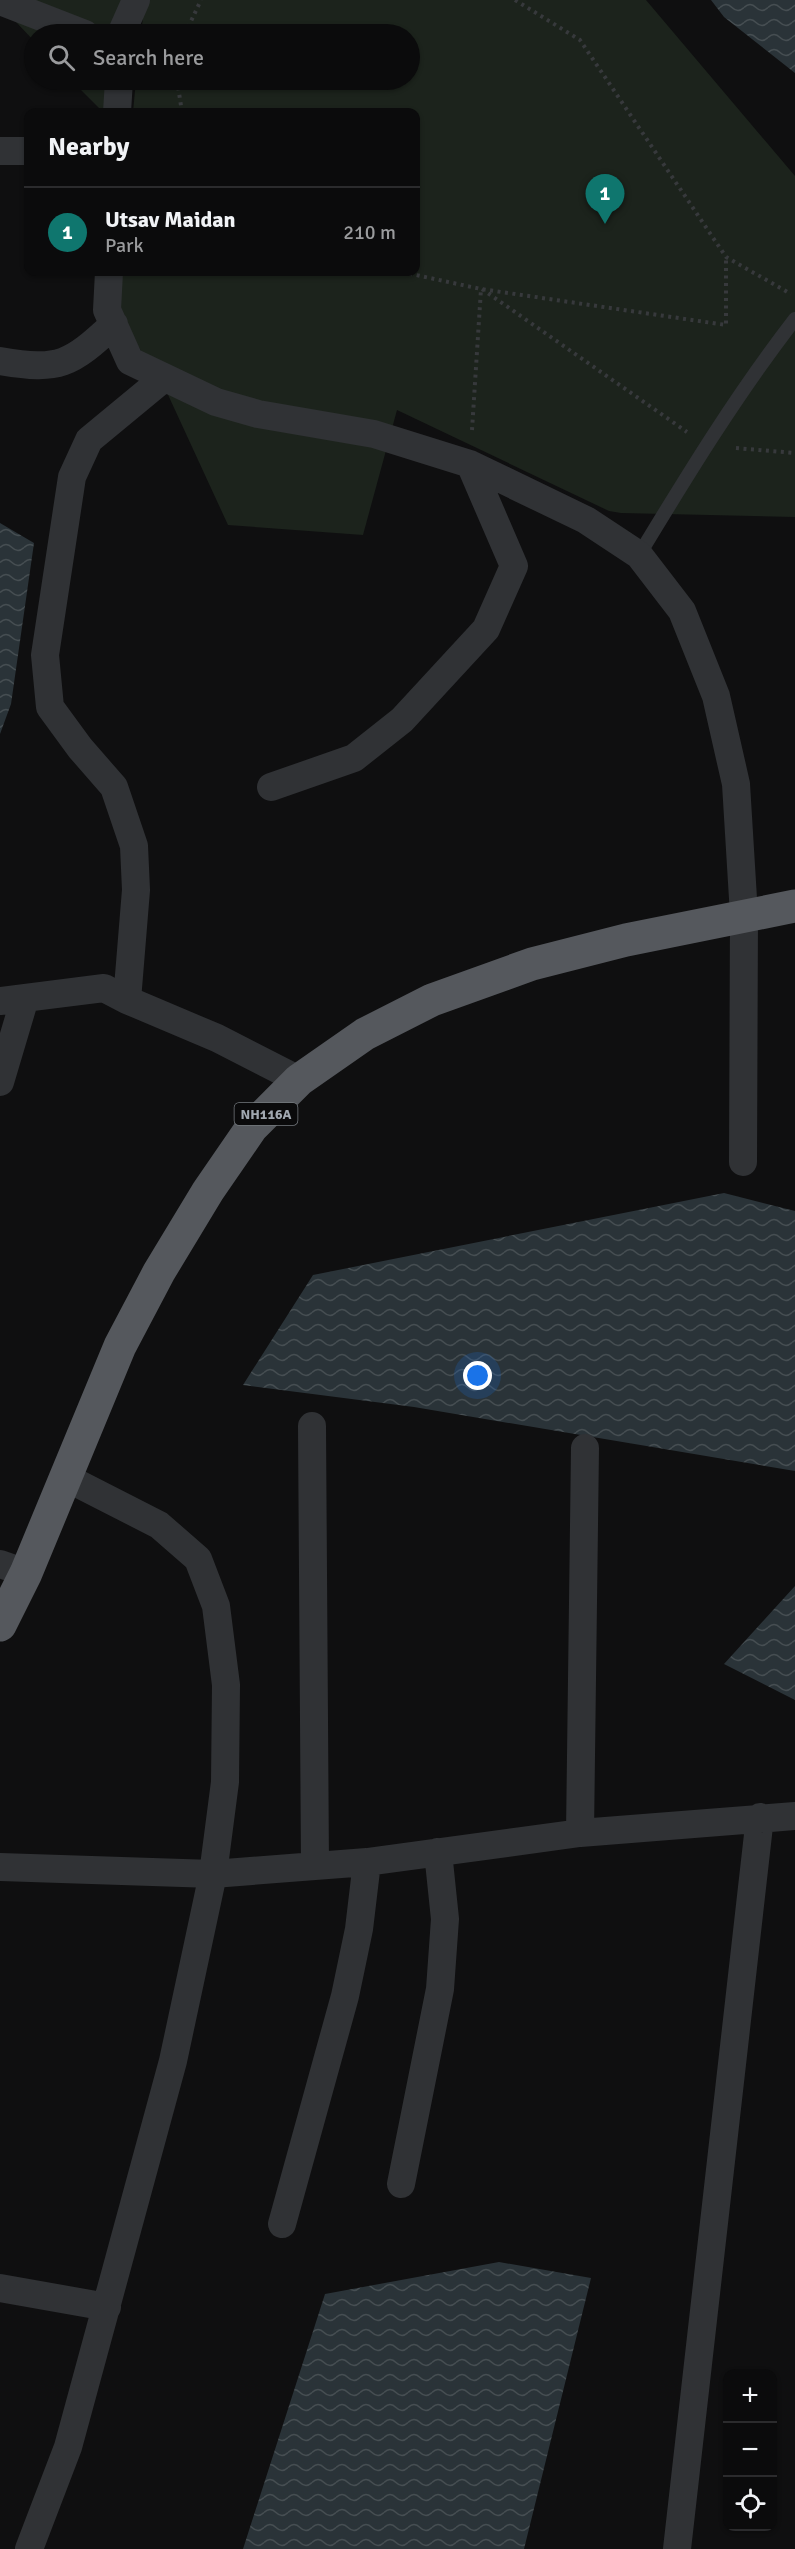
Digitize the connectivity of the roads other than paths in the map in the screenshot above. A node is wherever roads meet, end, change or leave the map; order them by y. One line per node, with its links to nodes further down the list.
1 (136, 0): 4 (street)
2 (0, 1): 3 (street)
3 (59, 24)
4 (125, 24)
5 (118, 90): 6 (street)
6 (117, 108)
7 (0, 150): 8 (street)
8 (24, 151)
9 (109, 276): 11 (street)
10 (795, 319): 15 (lane)
11 (114, 324): 12 (street); 13 (street)
12 (0, 361)
13 (164, 378): 14 (street); 20 (street)
14 (470, 464): 15 (street); 16 (street)
15 (639, 555): 18 (street)
16 (271, 787)
17 (795, 906): 18 (highway, NH116A)
18 (744, 915): 21 (highway, NH116A); 23 (street)
19 (13, 1000): 20 (street); 22 (street)
20 (127, 1000): 21 (street)
21 (298, 1080): 26 (highway, NH116A)
22 (0, 1082)
23 (743, 1161)
24 (312, 1426): 34 (street)
25 (585, 1448): 31 (street)
26 (65, 1477): 27 (highway, NH116A); 36 (street)
27 (13, 1568): 28 (highway, NH116A)
28 (0, 1625)
29 (795, 1816): 30 (street)
30 (760, 1818): 31 (street); 42 (street)
31 (580, 1833): 32 (street)
32 (438, 1852): 33 (street); 37 (street)
33 (367, 1862): 34 (street); 38 (street)
34 (315, 1866): 36 (street)
35 (0, 1867): 36 (street)
36 (213, 1874): 40 (street)
37 (401, 2184)
38 (282, 2224)
39 (0, 2288): 40 (street)
40 (107, 2307): 41 (street)
41 (29, 2549)
42 (677, 2549)

